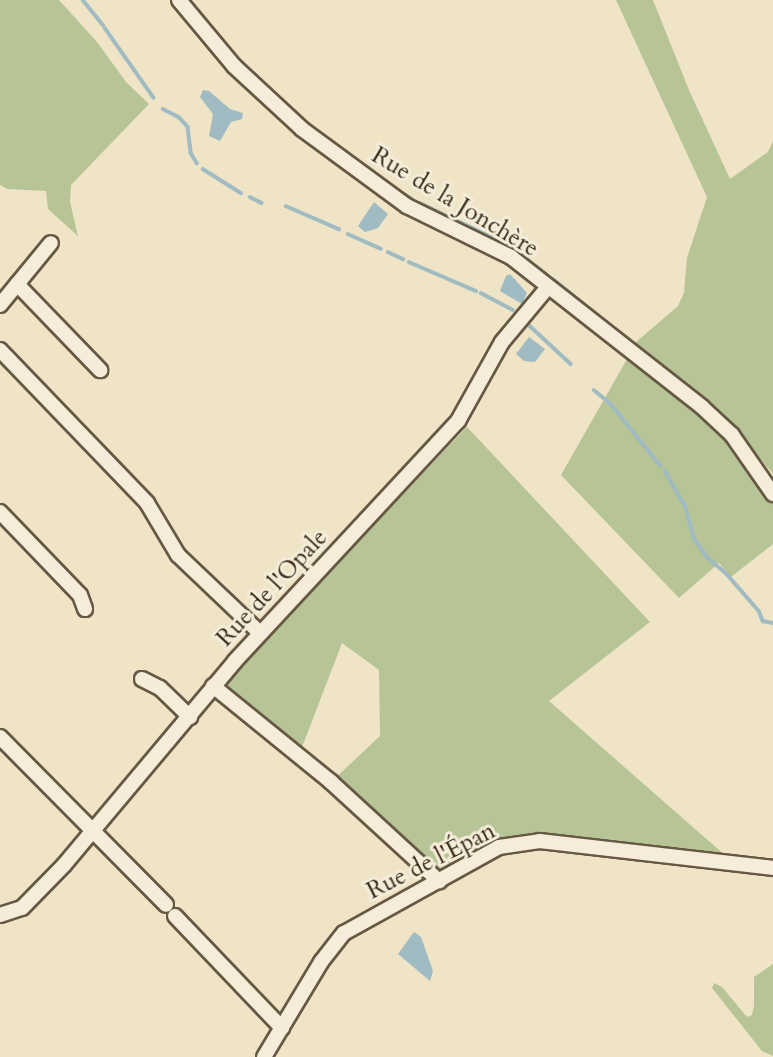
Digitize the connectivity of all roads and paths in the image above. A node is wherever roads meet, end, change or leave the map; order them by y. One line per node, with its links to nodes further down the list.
1 (179, 0): 4 (street, Rue de la Jonchère)
2 (51, 243): 3 (street)
3 (16, 284): 5 (street); 7 (street)
4 (548, 287): 8 (street, Rue de la Jonchère); 11 (street, Rue de l'Opale)
5 (0, 305)
6 (0, 350): 11 (street)
7 (100, 370)
8 (773, 494)
9 (0, 512): 10 (street)
10 (85, 609)
11 (260, 633): 13 (street, Rue de l'Opale)
12 (142, 679): 14 (street)
13 (213, 686): 14 (street, Rue de l'Opale); 18 (street)
14 (190, 717): 16 (street, Rue de l'Opale)
15 (0, 737): 16 (street)
16 (91, 828): 19 (street, Rue de l'Opale); 20 (street)
17 (773, 868): 18 (street, Rue de l'Épan)
18 (439, 881): 20 (street, Rue de l'Épan)
19 (0, 915)
20 (282, 1028): 21 (street, Rue de l'Épan)
21 (264, 1057)

